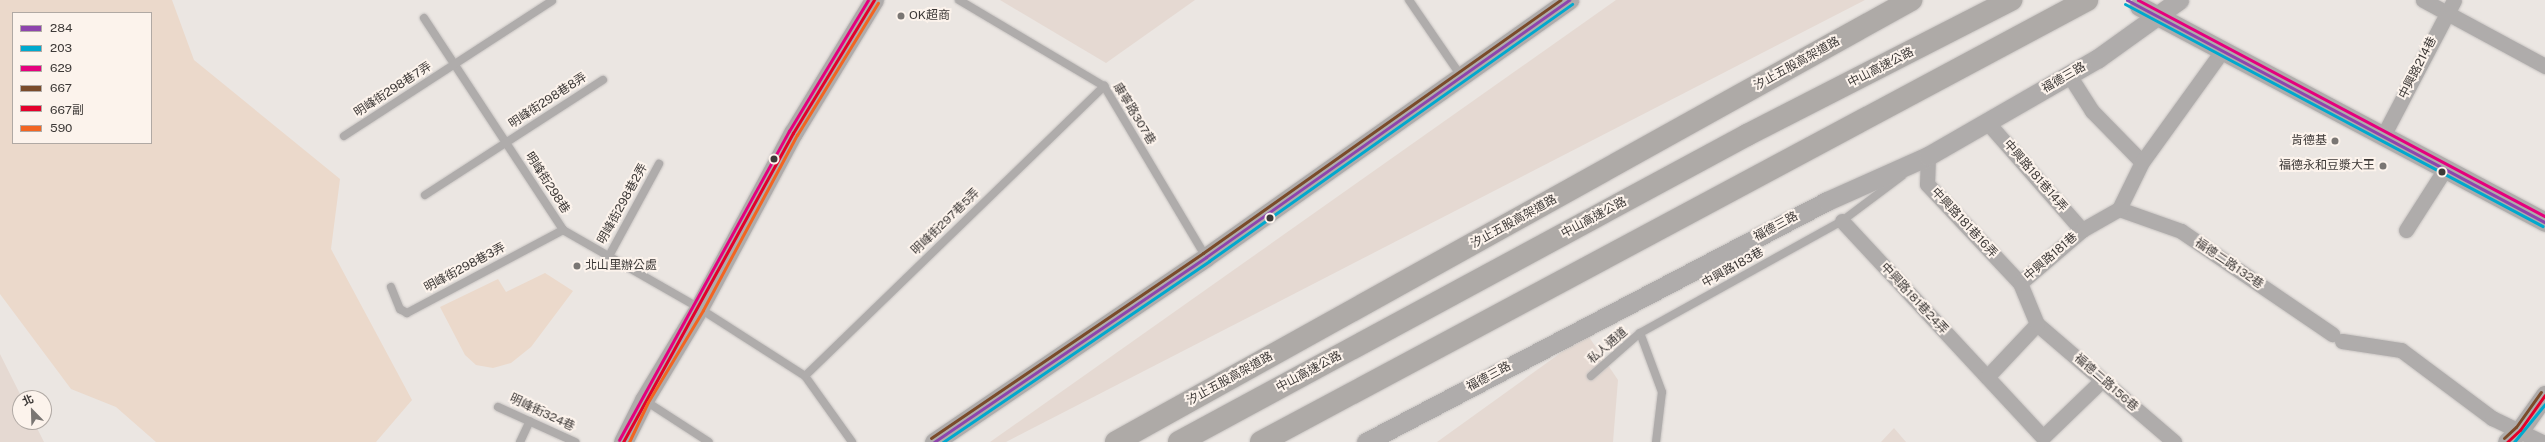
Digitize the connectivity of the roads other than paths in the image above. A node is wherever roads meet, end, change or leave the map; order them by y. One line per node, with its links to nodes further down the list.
1 (874, 0): 40 (street)
2 (959, 0): 20 (lane, 康寧路307巷)
3 (1409, 0): 18 (lane)
4 (1569, 0): 18 (street)
5 (1910, 0): 58 (highway, 汐止五股高架道路)
6 (2012, 0): 59 (highway, 中山高速公路)
7 (2087, 0): 60 (highway)
8 (2179, 0): 12 (street, 福德三路)
9 (2423, 0): 11 (street)
10 (552, 1): 15 (lane, 明峰街298巷7弄)
11 (2451, 6): 16 (street); 23 (street, 中興路214巷)
12 (2146, 11): 14 (street); 17 (street, 福德三路)
13 (424, 18): 15 (lane, 明峰街298巷)
14 (2222, 51): 23 (street); 26 (street)
15 (454, 64): 22 (lane, 明峰街298巷7弄); 24 (lane, 明峰街298巷)
16 (2545, 66)
17 (2069, 75): 21 (street, 福德三路); 26 (street)
18 (1461, 76): 37 (street)
19 (603, 80): 24 (lane, 明峰街298巷8弄)
20 (1104, 86): 37 (lane, 康寧路307巷); 43 (lane, 明峰街297巷5弄)
21 (1987, 122): 25 (street, 福德三路); 34 (street, 中興路181巷14弄)
22 (344, 136)
23 (2383, 136): 28 (street)
24 (506, 143): 29 (lane, 明峰街298巷8弄); 33 (lane, 明峰街298巷)
25 (1928, 156): 31 (lane, 中興路183巷); 38 (street, 中興路181巷16弄); 61 (street, 福德三路)
26 (2142, 162): 30 (street)
27 (659, 164): 36 (lane, 明峰街298巷2弄)
28 (2445, 169): 32 (street); 35 (street)
29 (425, 195)
30 (2119, 209): 34 (street, 中興路181巷); 51 (street, 福德二路132巷)
31 (1842, 221): 42 (lane, 中興路183巷); 45 (street, 中興路181巷24弄)
32 (2545, 222)
33 (563, 230): 36 (lane, 明峰街298巷); 39 (lane, 明峰街298巷3弄)
34 (2082, 230): 38 (street, 中興路181巷)
35 (2406, 230)
36 (609, 256): 40 (lane, 明峰街298巷)
37 (1206, 257): 57 (street)
38 (2020, 283): 41 (street, 中興路181巷)
39 (392, 287)
40 (699, 308): 43 (lane, 明峰街298巷); 48 (street)
41 (2037, 324): 45 (street); 46 (street, 福德二路156巷)
42 (1640, 333): 44 (lane, 私人通道); 62 (lane)
43 (805, 376): 56 (lane)
44 (1591, 376)
45 (1987, 377): 46 (street, 中興路181巷24弄)
46 (2102, 380): 63 (street, 福德二路156巷)
47 (2545, 395): 51 (street)
48 (644, 400): 54 (street); 55 (lane)
49 (498, 406): 50 (lane, 明峰街324巷)
50 (530, 421): 52 (lane); 53 (lane, 明峰街324巷)
51 (2513, 436): 64 (street, 福德二路132巷)
52 (520, 442)
53 (575, 442)
54 (623, 442)
55 (709, 442)
56 (852, 442)
57 (934, 442)
58 (1116, 442)
59 (1180, 442)
60 (1261, 442)
61 (1366, 442)
62 (1656, 442)
63 (2174, 442)
64 (2542, 442)

